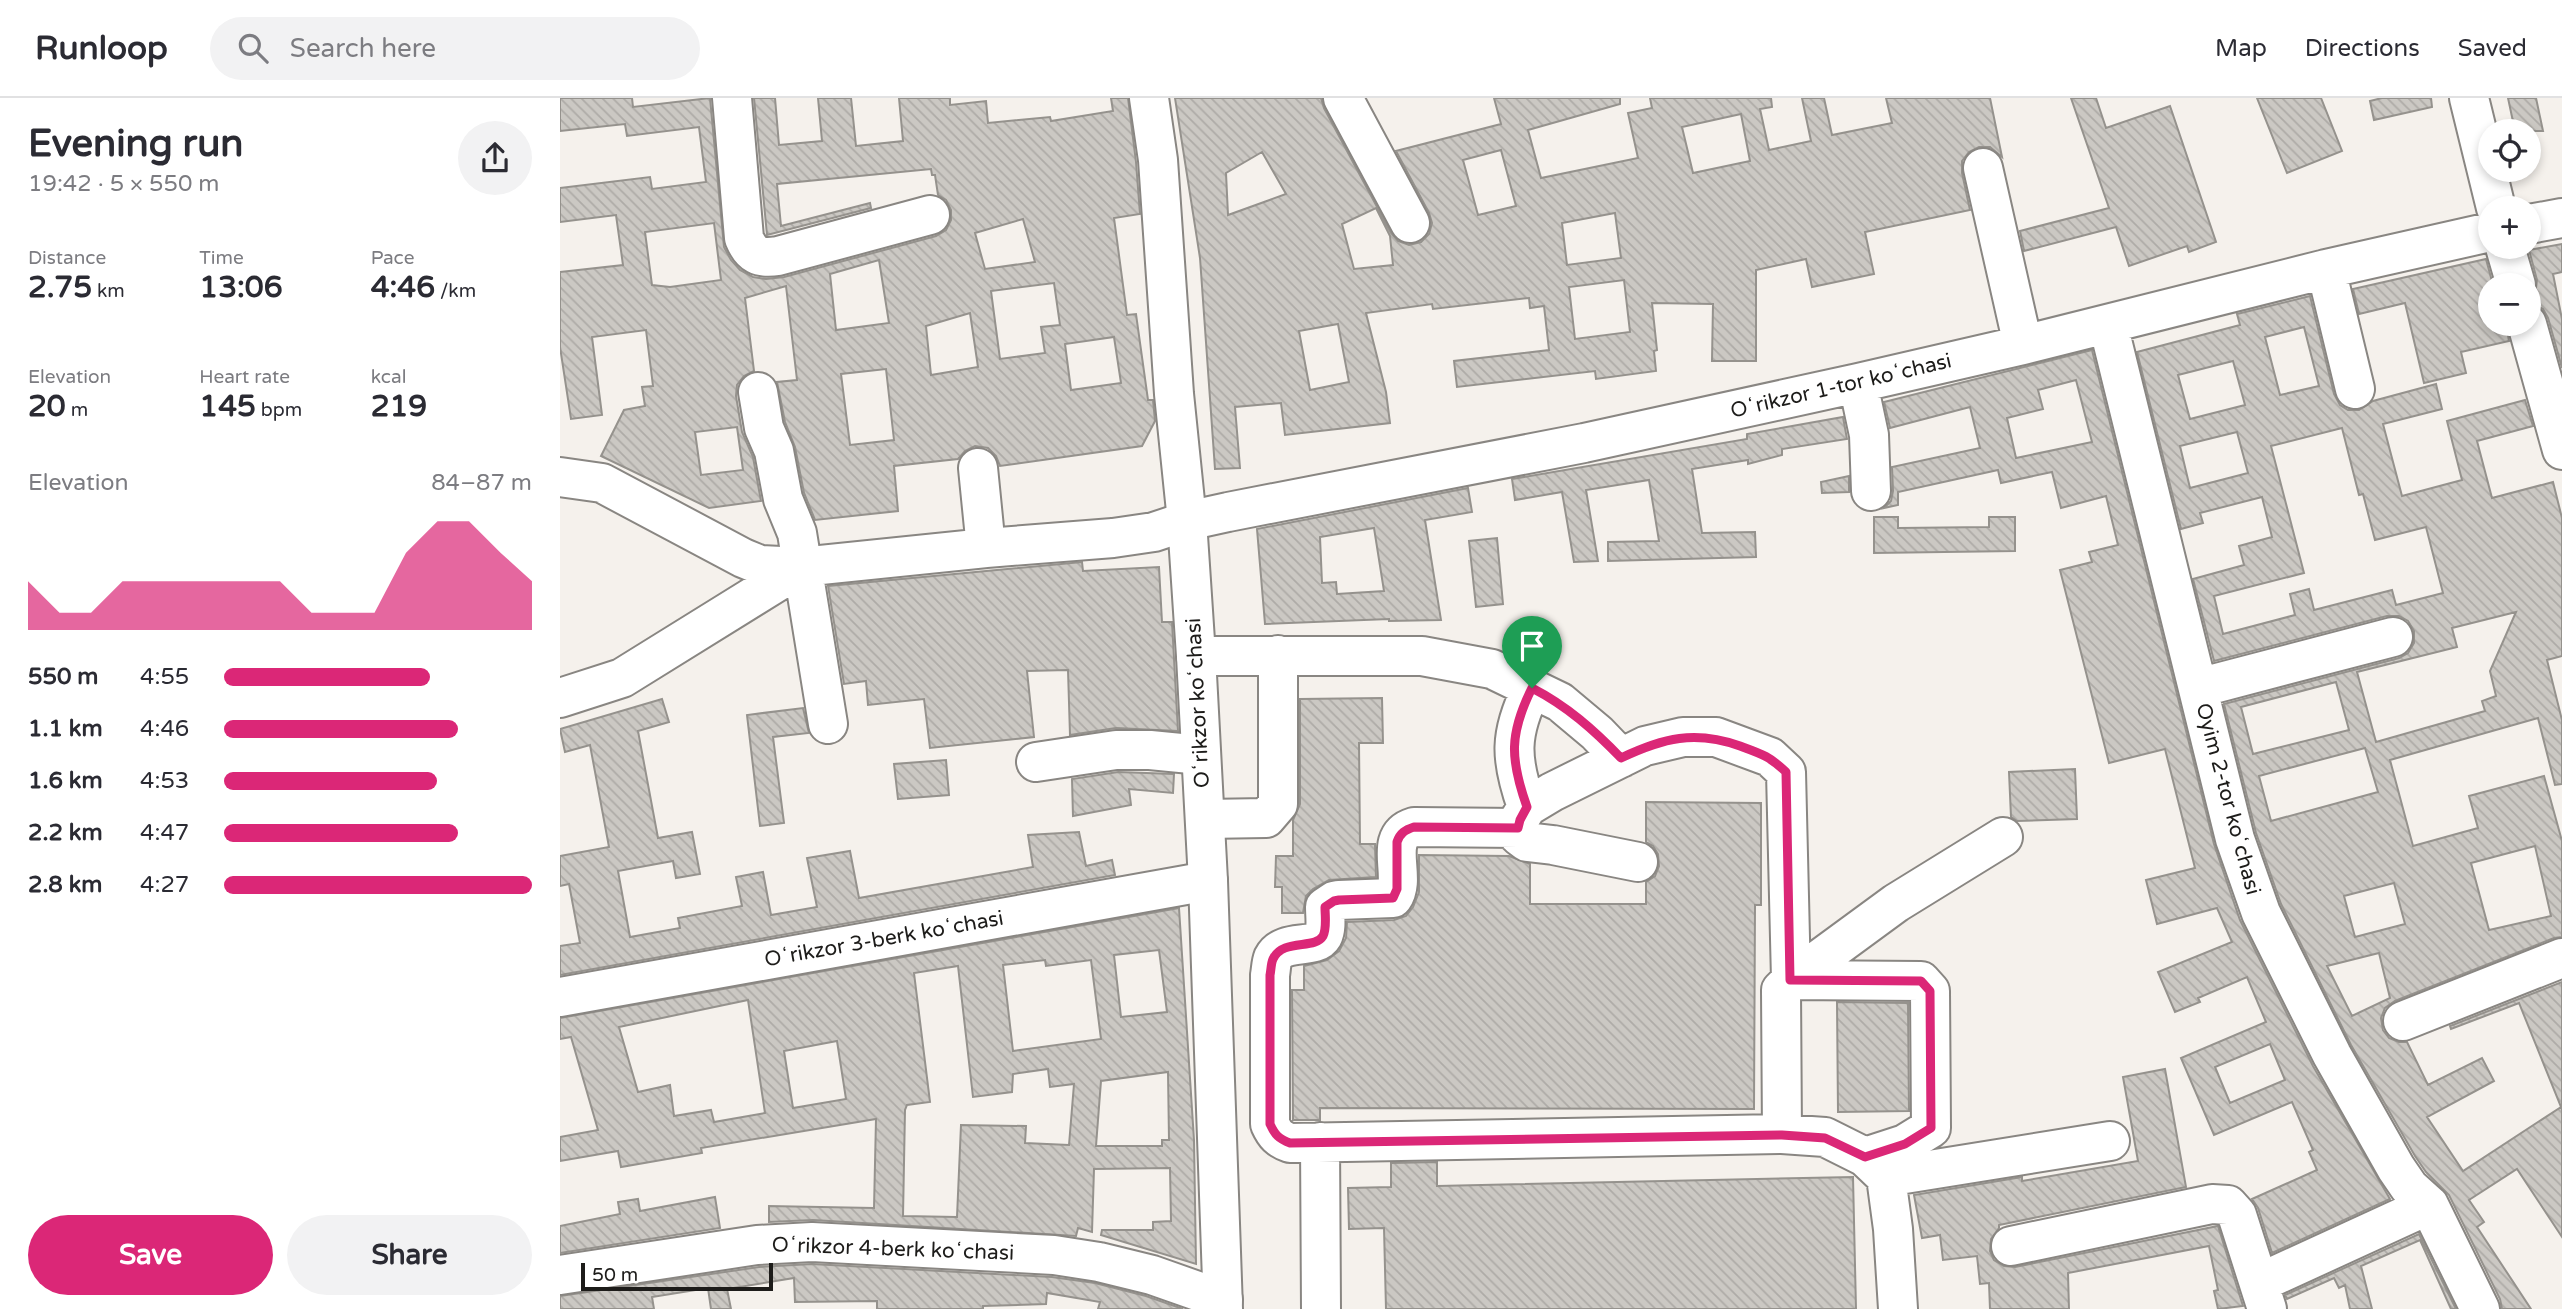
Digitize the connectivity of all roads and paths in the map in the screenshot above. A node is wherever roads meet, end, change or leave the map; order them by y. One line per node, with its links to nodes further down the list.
1 (732, 98): 7 (street)
2 (1149, 98): 23 (street, Oʻrikzor koʻchasi)
3 (1343, 98): 10 (street)
4 (2469, 98): 6 (street)
5 (1983, 168): 15 (street)
6 (2493, 196)
7 (930, 215)
8 (2562, 218): 9 (street)
9 (2541, 222)
10 (1410, 223)
11 (2478, 235): 12 (street, Oʻrikzor 1-tor koʻchasi)
12 (2326, 269): 13 (street, Oʻrikzor 1-tor koʻchasi); 17 (street)
13 (2108, 324): 15 (street, Oʻrikzor 1-tor koʻchasi); 30 (street, Oyim 2-tor koʻchasi)
14 (2530, 336): 19 (street)
15 (2023, 345): 16 (street, Oʻrikzor 1-tor koʻchasi)
16 (1858, 383): 22 (street); 23 (street, Oʻrikzor 1-tor koʻchasi)
17 (2355, 388)
18 (758, 392): 25 (street)
19 (2562, 450)
20 (978, 468): 24 (street)
21 (560, 477): 25 (street, Oʻrikzor 1-tor koʻchasi)
22 (1871, 491)
23 (1187, 521): 24 (street, Oʻrikzor 1-tor koʻchasi); 28 (street, Oʻrikzor koʻchasi)
24 (986, 548): 25 (street, Oʻrikzor 1-tor koʻchasi)
25 (801, 567): 31 (street); 32 (street)
26 (2393, 637): 30 (street)
27 (1278, 655): 28 (street); 29 (street); 37 (street)
28 (1196, 656): 33 (street, Oʻrikzor koʻchasi)
29 (1532, 688): 34 (street); 36 (street)
30 (2198, 688): 49 (street, Oyim 2-tor koʻchasi)
31 (560, 698)
32 (828, 724)
33 (1201, 755): 35 (street); 37 (street, Oʻrikzor koʻchasi)
34 (1621, 758): 36 (street); 42 (street)
35 (1036, 762)
36 (1523, 818): 39 (street); 47 (street)
37 (1205, 819): 40 (street, Oʻrikzor koʻchasi)
38 (2003, 837): 42 (street)
39 (1638, 862)
40 (1208, 881): 43 (street, Oʻrikzor 3-berk koʻchasi); 53 (street, Oʻrikzor koʻchasi)
41 (2562, 958): 44 (street)
42 (1790, 980): 45 (street); 48 (street)
43 (560, 997)
44 (2403, 1021)
45 (1782, 1135): 47 (street); 48 (street)
46 (2110, 1141): 48 (street)
47 (1320, 1142): 54 (street)
48 (1876, 1167): 55 (street)
49 (2429, 1205): 52 (street); 56 (street, Oyim 2-tor koʻchasi)
50 (2011, 1246): 52 (street)
51 (560, 1275): 53 (street, Oʻrikzor 4-berk koʻchasi)
52 (2263, 1296)
53 (1223, 1305)
54 (1321, 1309)
55 (1898, 1309)
56 (2480, 1309)

